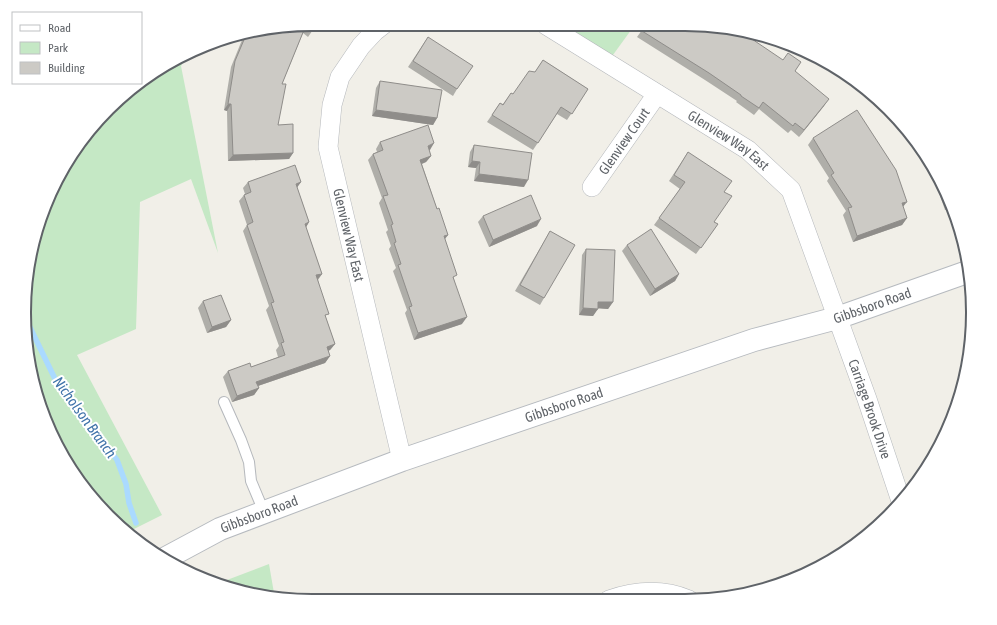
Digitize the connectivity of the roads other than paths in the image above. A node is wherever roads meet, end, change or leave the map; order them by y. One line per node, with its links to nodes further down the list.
1 (375, 31): 8 (street, Glenview Way East)
2 (556, 31): 3 (street, Glenview Way East)
3 (657, 94): 4 (street, Glenview Court); 6 (street, Glenview Way East)
4 (592, 187)
5 (964, 273): 6 (street, Gibbsboro Road)
6 (837, 318): 8 (street, Gibbsboro Road); 9 (street, Carriage Brook Drive)
7 (224, 402): 10 (lane)
8 (402, 460): 10 (street, Gibbsboro Road)
9 (899, 494)
10 (264, 512): 11 (street, Gibbsboro Road)
11 (171, 555)
12 (634, 594): 13 (street)
13 (668, 594)

